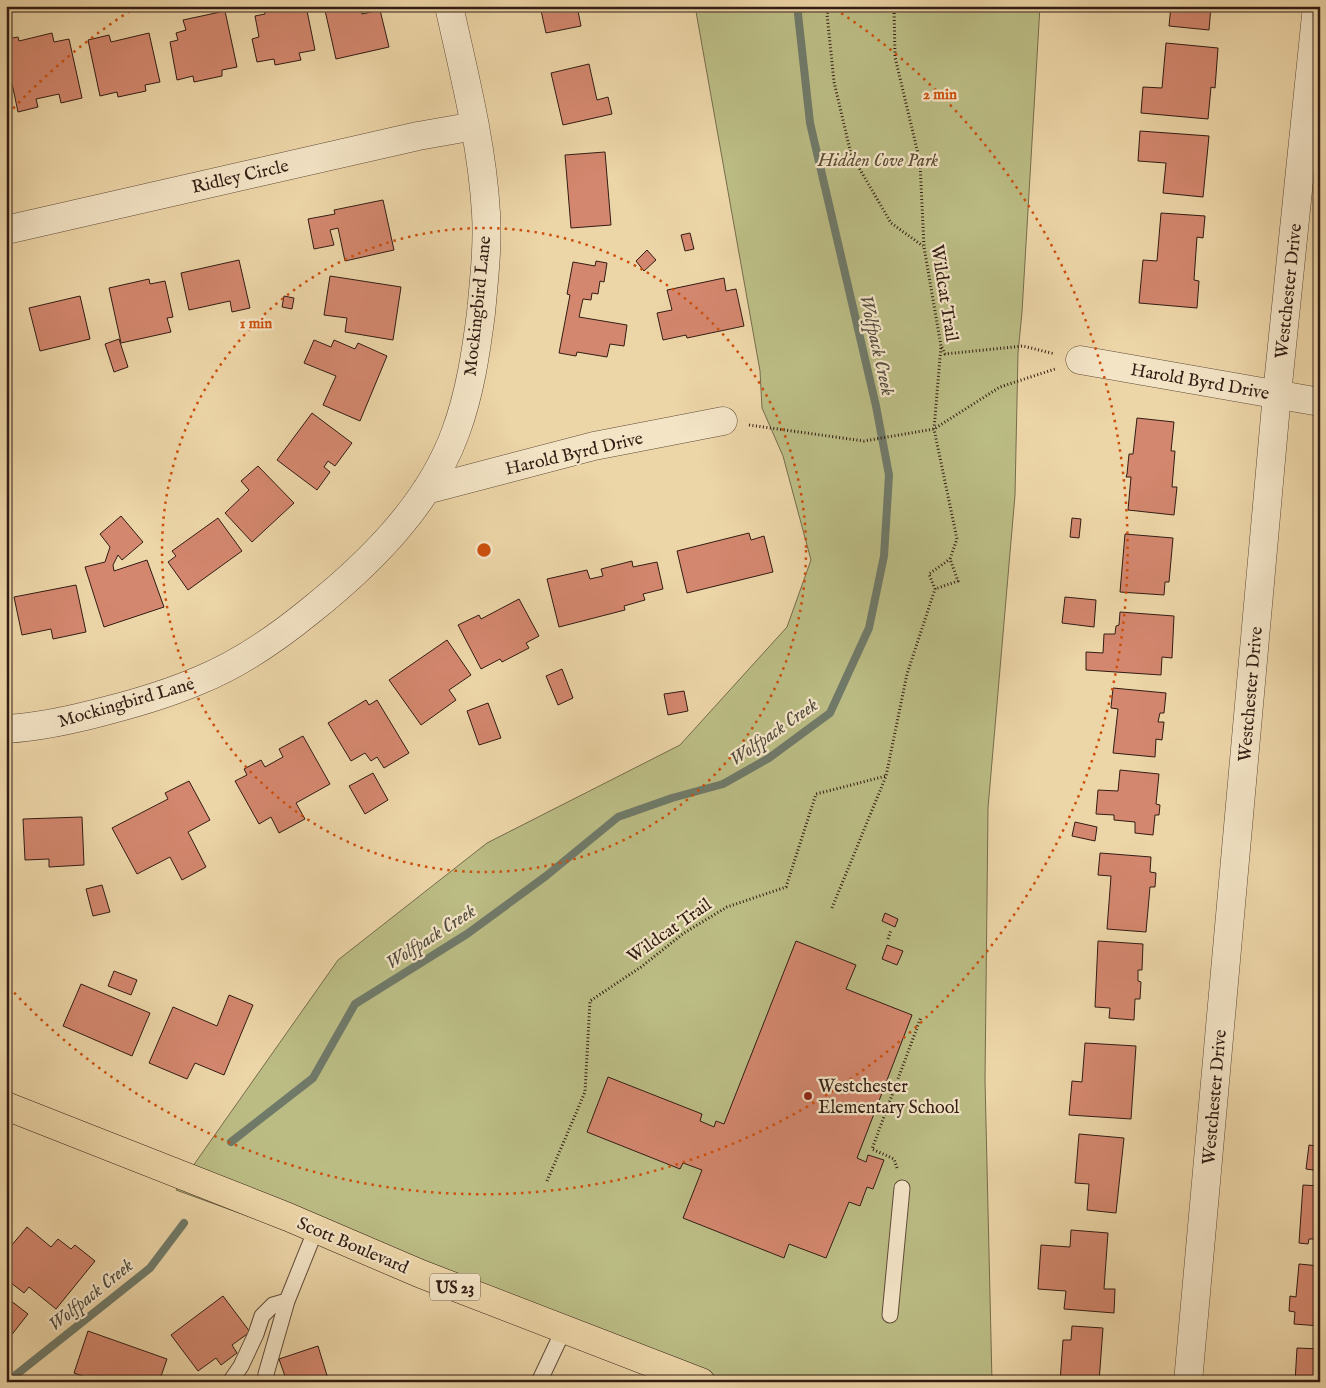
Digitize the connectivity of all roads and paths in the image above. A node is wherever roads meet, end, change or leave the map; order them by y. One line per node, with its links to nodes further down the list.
1 (449, 6): 5 (street, Mockingbird Lane)
2 (830, 6): 7 (path)
3 (894, 6): 7 (path, Wildcat Trail)
4 (1316, 6): 10 (street, Westchester Drive)
5 (475, 126): 6 (street, Ridley Circle); 14 (street, Mockingbird Lane)
6 (6, 230)
7 (924, 247): 8 (path, Wildcat Trail)
8 (941, 346): 9 (path); 13 (path, Wildcat Trail)
9 (1080, 360): 10 (street, Harold Byrd Drive); 13 (path)
10 (1277, 394): 11 (street, Harold Byrd Drive); 34 (street, Westchester Drive)
11 (1320, 402)
12 (723, 421): 13 (path); 14 (street, Harold Byrd Drive)
13 (934, 430): 15 (path, Wildcat Trail)
14 (426, 490): 17 (street, Mockingbird Lane)
15 (950, 559): 16 (path); 16 (path)
16 (935, 589): 18 (path)
17 (6, 730)
18 (886, 776): 19 (path); 24 (path, Wildcat Trail)
19 (832, 908)
20 (892, 930): 21 (path)
21 (888, 938)
22 (921, 1017): 25 (path)
23 (6, 1106): 26 (highway, Scott Boulevard / US 23)
24 (547, 1181)
25 (902, 1188): 28 (lane)
26 (316, 1229): 27 (lane); 29 (highway, Scott Boulevard / US 23)
27 (287, 1301): 30 (lane); 31 (lane)
28 (890, 1315)
29 (564, 1329): 32 (lane); 33 (highway, Scott Boulevard / US 23)
30 (230, 1382)
31 (266, 1382)
32 (539, 1382)
33 (701, 1382)
34 (1188, 1382)

